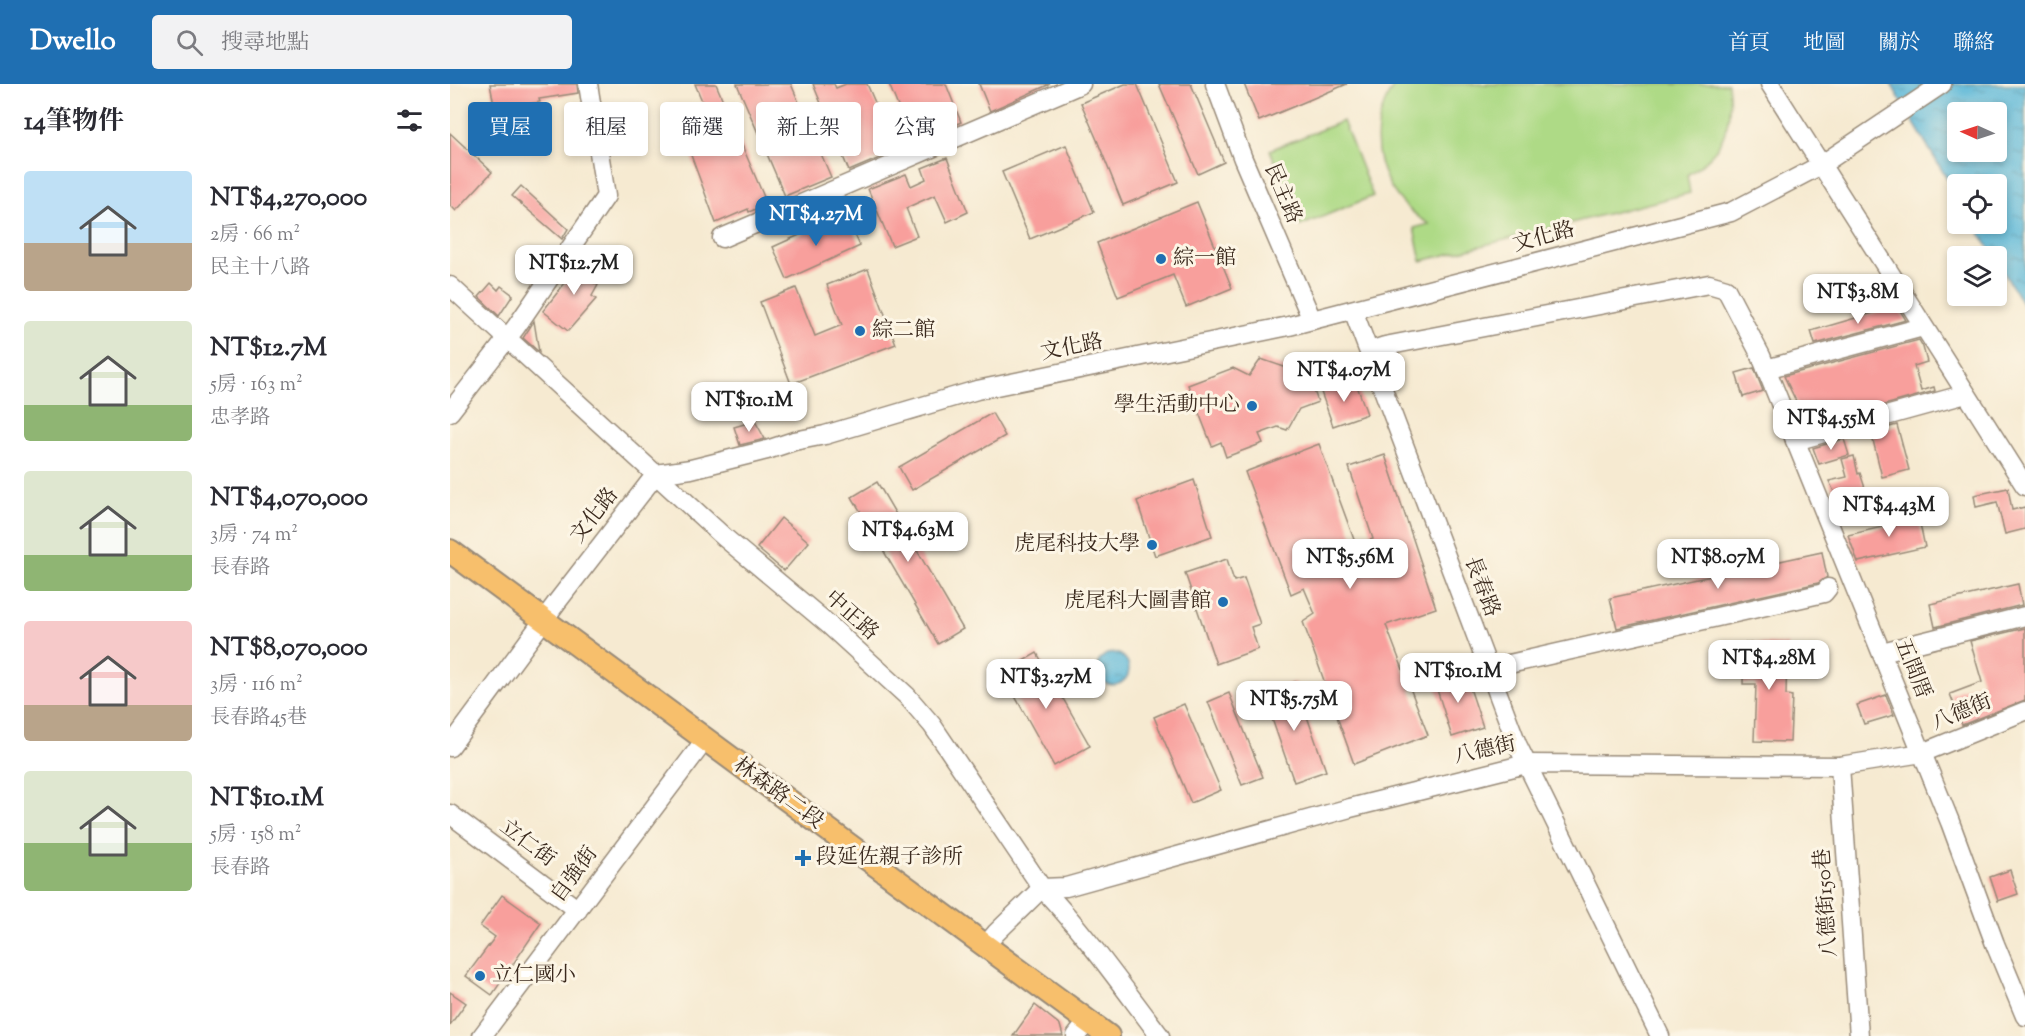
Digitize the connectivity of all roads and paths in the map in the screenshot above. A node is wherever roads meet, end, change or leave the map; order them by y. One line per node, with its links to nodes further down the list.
1 (588, 84): 12 (street)
2 (1081, 84): 7 (street)
3 (1215, 84): 10 (street, 民主路)
4 (1770, 84): 6 (street)
5 (1942, 84): 6 (street, 文化路)
6 (1821, 165): 9 (street, 文化路); 11 (street)
7 (722, 238)
8 (450, 286): 12 (street, 中正路)
9 (1353, 310): 10 (street, 文化路); 13 (street, 長春路)
10 (1311, 320): 18 (street, 文化路)
11 (1923, 327): 14 (street); 15 (street)
12 (506, 339): 16 (street); 18 (street, 中正路)
13 (1370, 351): 14 (street); 25 (street, 長春路)
14 (1766, 369): 17 (street)
15 (1966, 394): 17 (street); 19 (street)
16 (450, 412)
17 (1795, 441): 24 (street, 五間厝)
18 (656, 474): 23 (street, 文化路); 33 (street, 中正路)
19 (2025, 486)
20 (450, 551): 23 (main road, 林森路二段)
21 (1828, 588): 25 (street)
22 (2025, 616): 24 (street)
23 (544, 620): 27 (main road, 林森路二段); 28 (street, 文化路)
24 (1882, 652): 29 (street, 五間厝)
25 (1487, 669): 30 (street, 長春路)
26 (2025, 711): 29 (street, 八德街)
27 (705, 740): 34 (street, 自強街); 35 (main road, 林森路二段)
28 (450, 747)
29 (1922, 753): 31 (street, 八德街); 36 (street, 五間厝)
30 (1526, 764): 31 (street, 八德街); 33 (street, 八德街); 41 (street, 長春路)
31 (1840, 766): 42 (street, 八德街150巷)
32 (450, 814): 34 (street, 立仁街)
33 (1042, 888): 35 (street); 40 (street, 中正路)
34 (578, 910): 38 (street, 自強街)
35 (985, 946): 37 (main road, 林森路二段)
36 (2025, 1016)
37 (1082, 1028): 39 (main road, 林森路二段)
38 (491, 1033)
39 (1108, 1036)
40 (1160, 1036)
41 (1660, 1036)
42 (1859, 1036)

